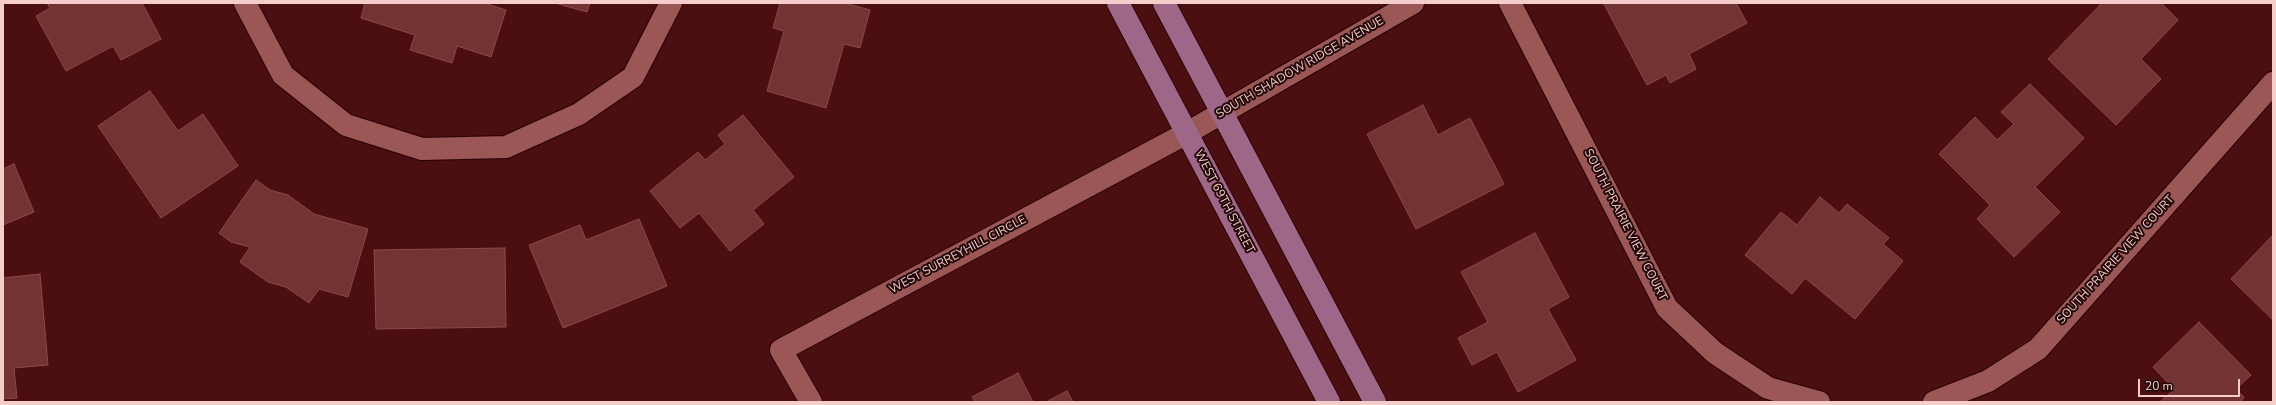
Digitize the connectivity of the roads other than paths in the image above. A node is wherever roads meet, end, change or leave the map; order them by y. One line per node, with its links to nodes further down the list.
1 (245, 3): 2 (street)
2 (671, 3)
3 (1118, 3): 9 (main road, WEST 69TH STREET)
4 (1164, 3): 8 (main road)
5 (1413, 3): 8 (street, SOUTH SHADOW RIDGE AVENUE)
6 (1510, 3): 13 (street, SOUTH PRAIRIE VIEW COURT)
7 (2273, 83): 14 (street, SOUTH PRAIRIE VIEW COURT)
8 (1222, 113): 9 (street, SOUTH SHADOW RIDGE AVENUE); 12 (main road)
9 (1187, 133): 10 (street, WEST SURREYHILL CIRCLE); 11 (main road, WEST 69TH STREET)
10 (810, 402)
11 (1329, 402)
12 (1375, 402)
13 (1819, 402)
14 (1934, 402)

